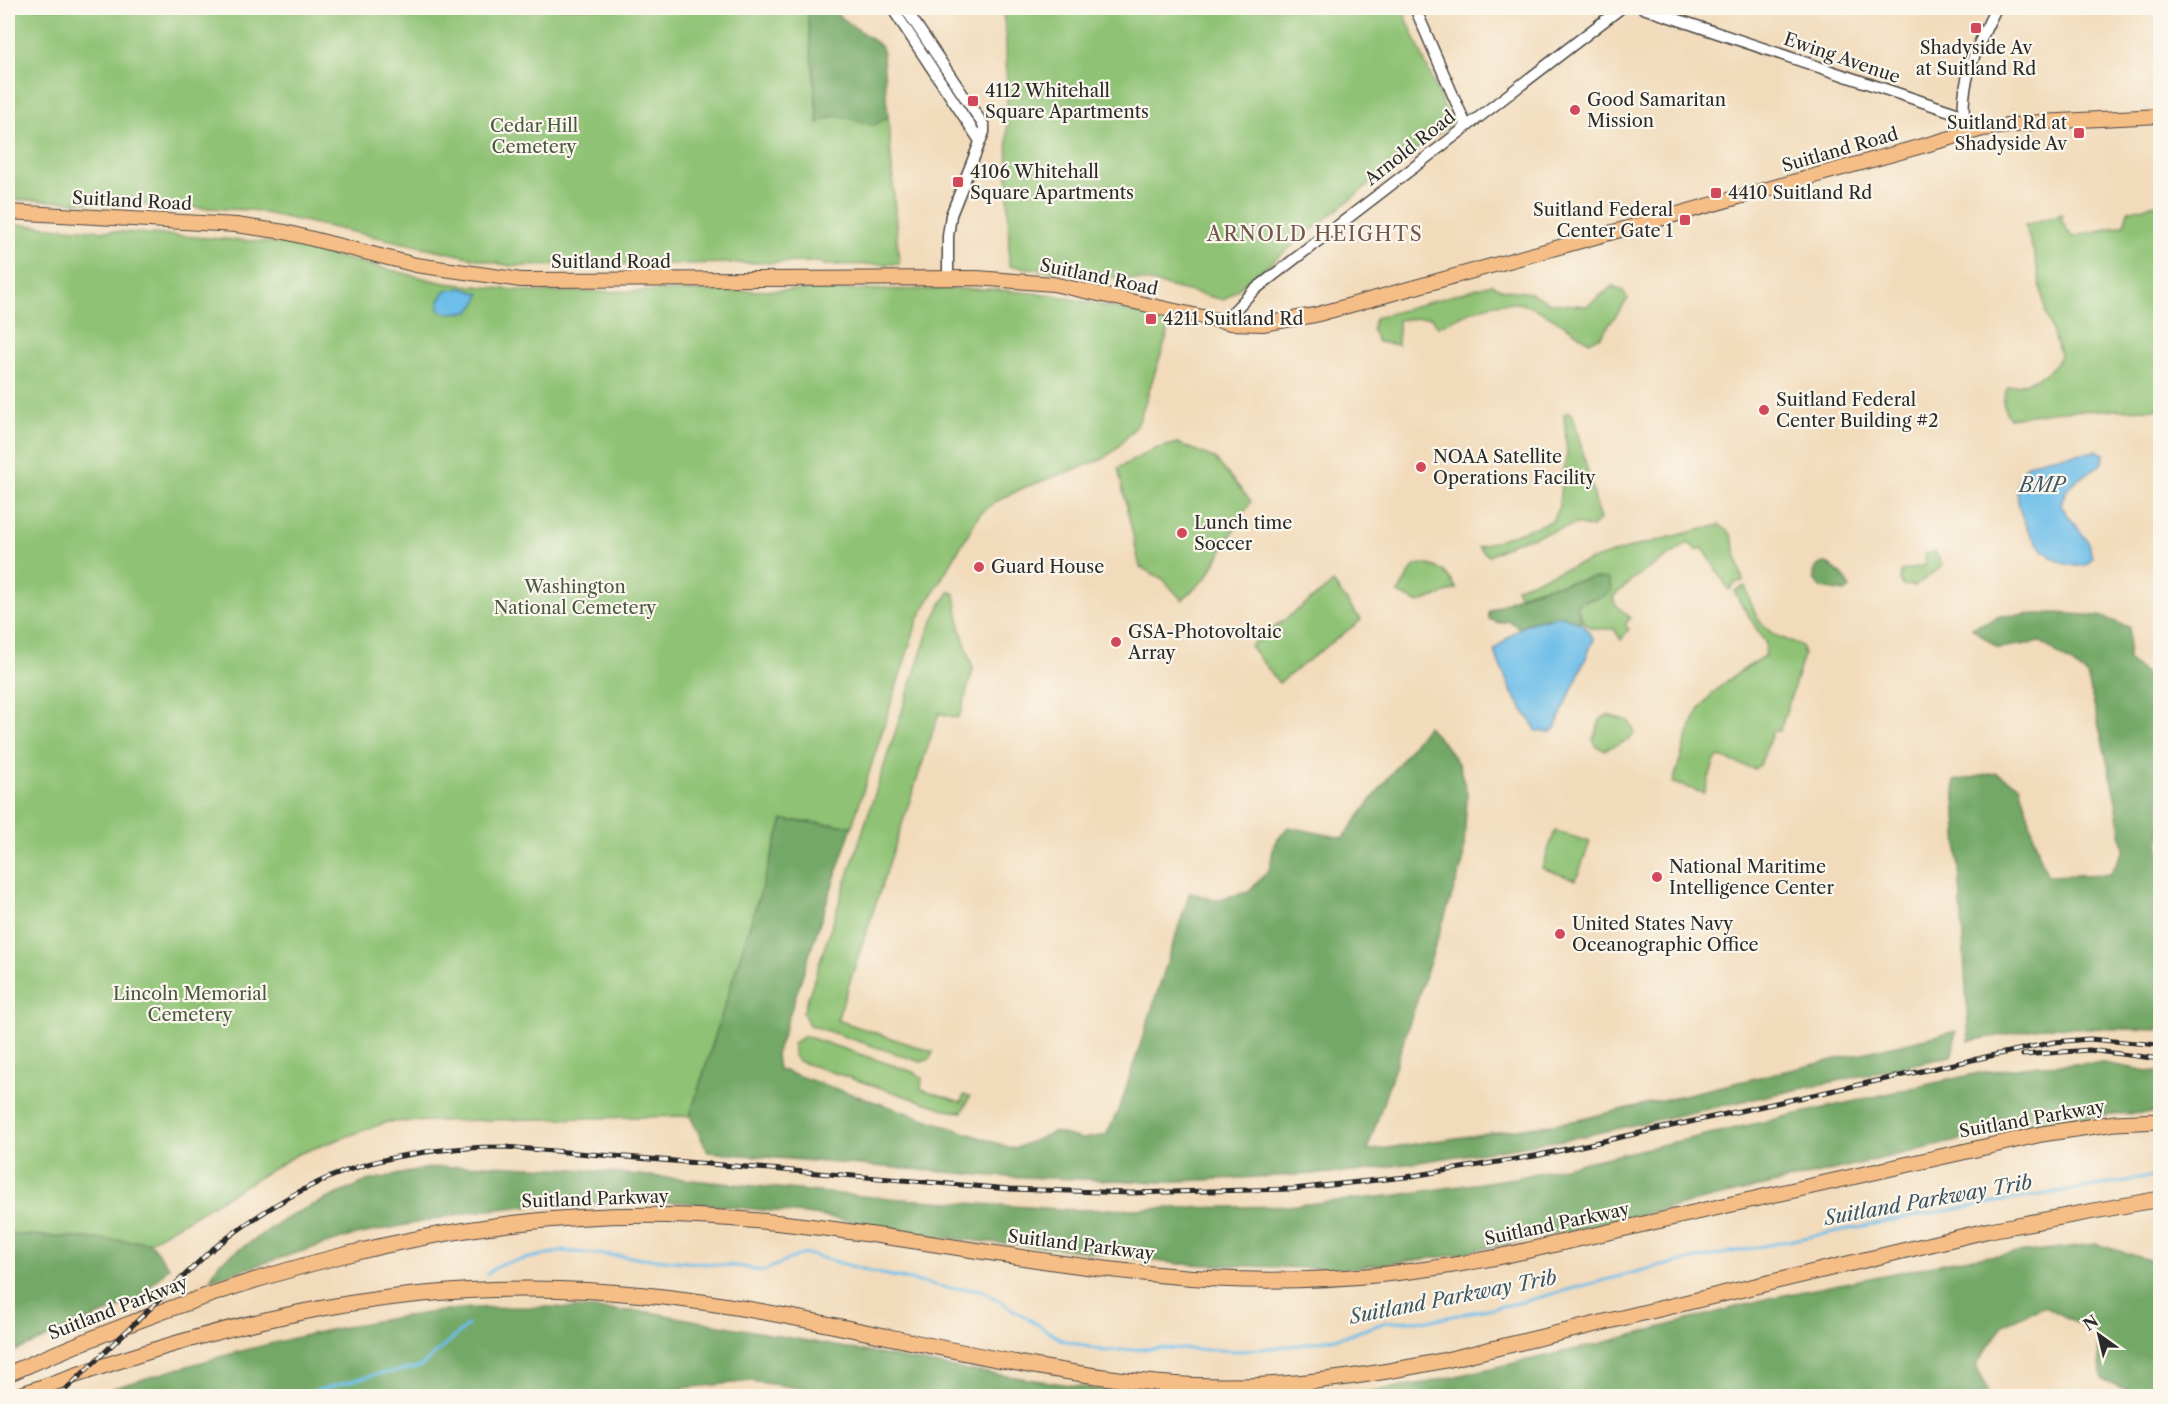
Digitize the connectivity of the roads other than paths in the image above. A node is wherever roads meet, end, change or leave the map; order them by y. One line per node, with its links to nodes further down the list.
1 (892, 8): 11 (street)
2 (905, 8): 11 (street)
3 (1415, 8): 9 (street)
4 (1621, 8): 9 (street, Arnold Road)
5 (1643, 8): 7 (street, Ewing Avenue)
6 (1996, 8): 7 (street)
7 (1962, 115): 10 (street)
8 (2160, 116): 10 (main road, Suitland Road)
9 (1466, 125): 14 (street, Arnold Road)
10 (1967, 133): 14 (main road, Suitland Road)
11 (981, 141): 13 (street)
12 (8, 212): 13 (main road, Suitland Road)
13 (948, 278): 14 (main road, Suitland Road)
14 (1230, 323)
15 (2160, 1121): 17 (highway, Suitland Parkway)
16 (2159, 1199): 18 (highway)
17 (8, 1374)
18 (17, 1396)

